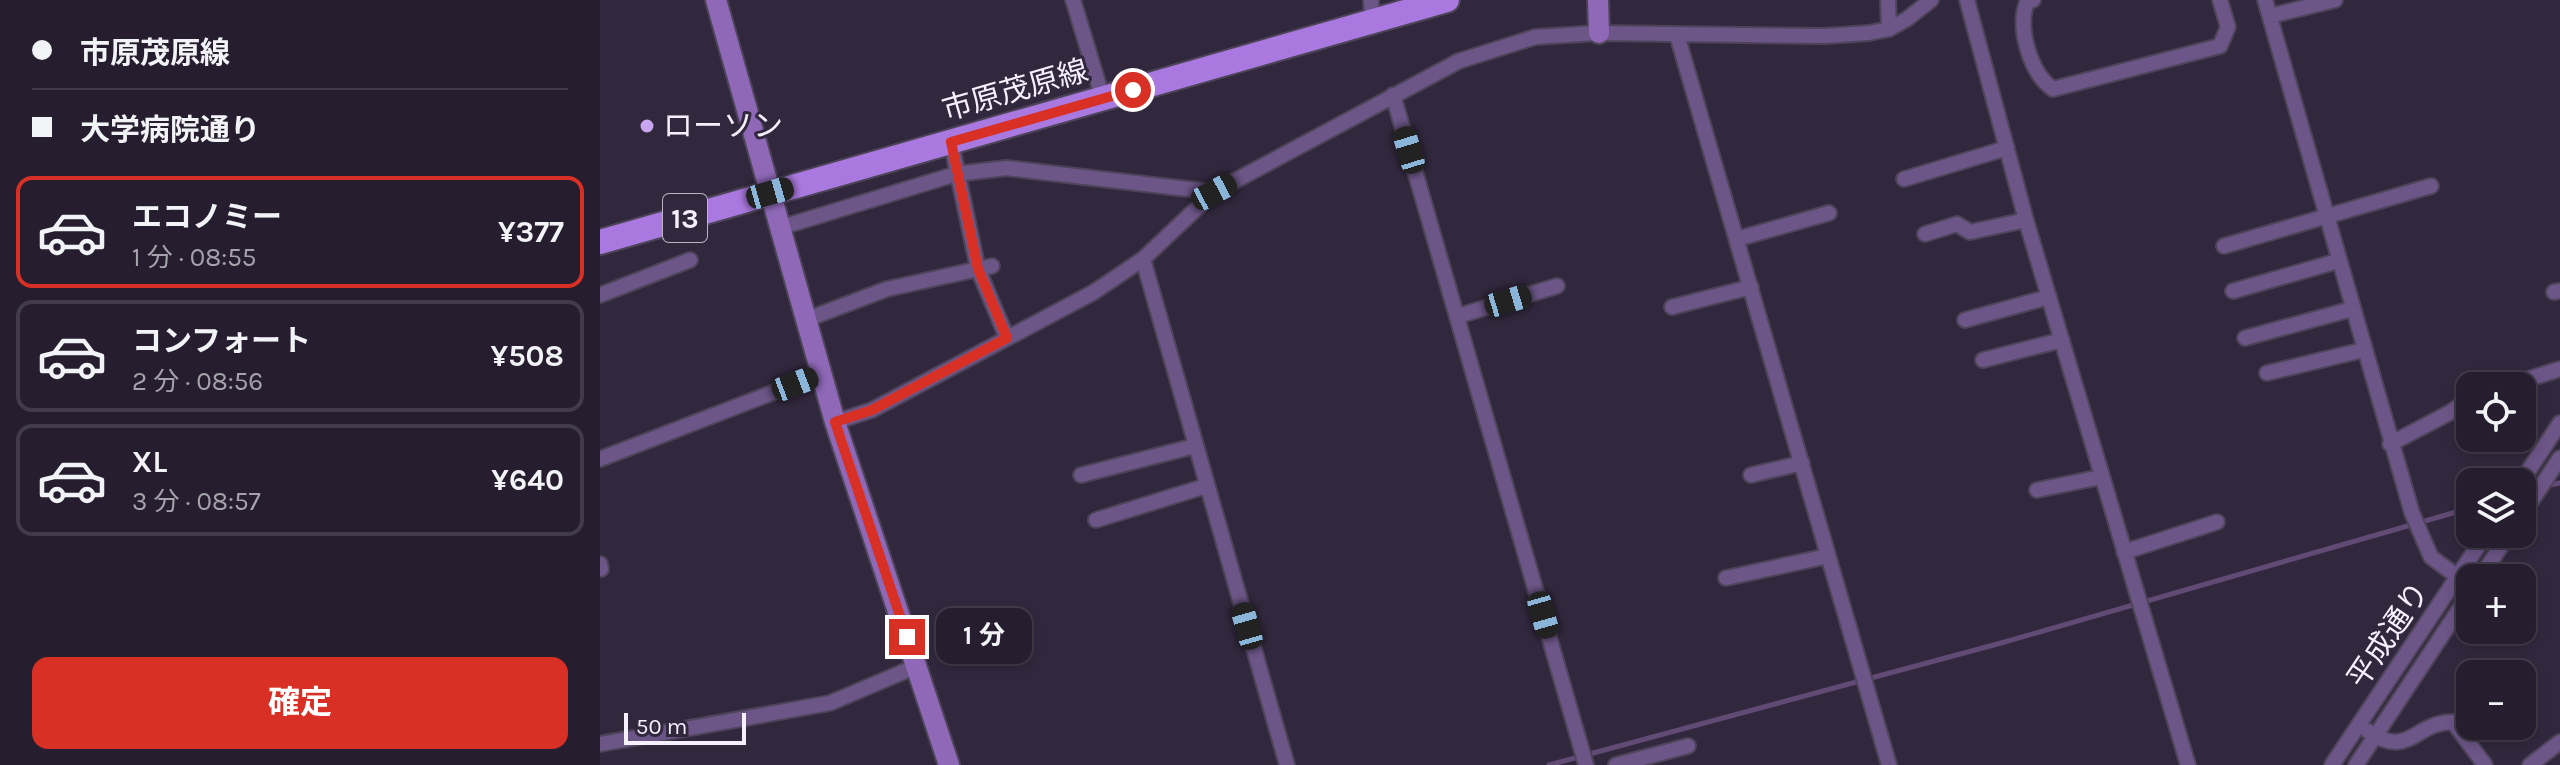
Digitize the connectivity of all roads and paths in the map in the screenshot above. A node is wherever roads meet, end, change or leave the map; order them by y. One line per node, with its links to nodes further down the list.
1 (716, 0): 25 (street)
2 (1073, 0): 18 (street)
3 (1447, 0): 12 (main road, 市原茂原線 / 13)
4 (1598, 0): 15 (street)
5 (1888, 0): 14 (street)
6 (1931, 0): 14 (street)
7 (1967, 0): 20 (street)
8 (2033, 0): 9 (street)
9 (2220, 0)
10 (2265, 0): 13 (street)
11 (2335, 0): 13 (street)
12 (1372, 11): 18 (main road, 市原茂原線 / 13)
13 (2270, 16): 27 (street)
14 (1889, 29): 16 (street)
15 (1599, 33): 16 (street); 17 (street)
16 (1677, 35): 31 (street)
17 (1393, 95): 24 (street); 45 (street)
18 (1103, 99): 19 (main road, 市原茂原線 / 13)
19 (951, 142): 21 (street); 25 (main road, 市原茂原線 / 13)
20 (2007, 148): 22 (street); 28 (street)
21 (956, 174): 24 (street); 29 (street); 37 (street)
22 (1904, 179)
23 (2431, 186): 27 (street)
24 (1214, 192): 34 (street)
25 (770, 193): 29 (street); 32 (main road, 市原茂原線 / 13)
26 (1829, 213): 31 (street)
27 (2327, 215): 33 (street); 36 (street)
28 (2026, 220): 30 (street); 42 (street)
29 (779, 228): 46 (street)
30 (1925, 234)
31 (1737, 239): 39 (street)
32 (600, 242)
33 (2224, 246)
34 (1143, 259): 48 (street); 61 (street)
35 (690, 260): 41 (street)
36 (2338, 261): 40 (street); 44 (street)
37 (985, 267): 46 (street); 48 (street)
38 (1557, 286): 45 (street)
39 (1751, 287): 43 (street); 64 (street)
40 (2233, 291)
41 (600, 295)
42 (2049, 297): 47 (street); 50 (street)
43 (1672, 307)
44 (2352, 309): 49 (street); 51 (street)
45 (1458, 316): 88 (street)
46 (805, 320): 55 (street)
47 (1965, 320)
48 (1007, 338): 58 (street)
49 (2245, 338)
50 (2062, 340): 52 (street); 68 (street)
51 (2363, 350): 54 (street); 60 (street)
52 (1983, 360)
53 (2560, 369): 56 (street)
54 (2267, 373)
55 (821, 374): 58 (street); 63 (street)
56 (2536, 377)
57 (2456, 408): 60 (street)
58 (835, 422): 80 (street)
59 (2560, 423): 65 (street)
60 (2390, 444): 76 (street)
61 (1195, 446): 66 (street); 69 (street)
62 (2560, 458): 71 (street)
63 (600, 459)
64 (1802, 463): 67 (street); 75 (street)
65 (2530, 468)
66 (1081, 475)
67 (1751, 475)
68 (2101, 477): 70 (street); 74 (street)
69 (1206, 486): 72 (street); 87 (street)
70 (2037, 490)
71 (2536, 494)
72 (1096, 520)
73 (2217, 522): 74 (street)
74 (2124, 552): 91 (street)
75 (1828, 556): 77 (street); 90 (street)
76 (2456, 577)
77 (1726, 578)
78 (2456, 592): 81 (street, 平成通り)
79 (2456, 614): 82 (street, 平成通り)
80 (917, 666): 84 (street); 86 (street)
81 (2359, 725): 82 (street); 92 (street, 平成通り)
82 (2375, 736): 93 (street, 平成通り); 94 (street)
83 (2560, 742): 95 (street)
84 (600, 744)
85 (1688, 746): 89 (street)
86 (949, 765)
87 (1287, 765)
88 (1586, 765)
89 (1616, 765)
90 (1889, 765)
91 (2188, 765)
92 (2332, 765)
93 (2356, 765)
94 (2485, 765)
95 (2530, 765)

